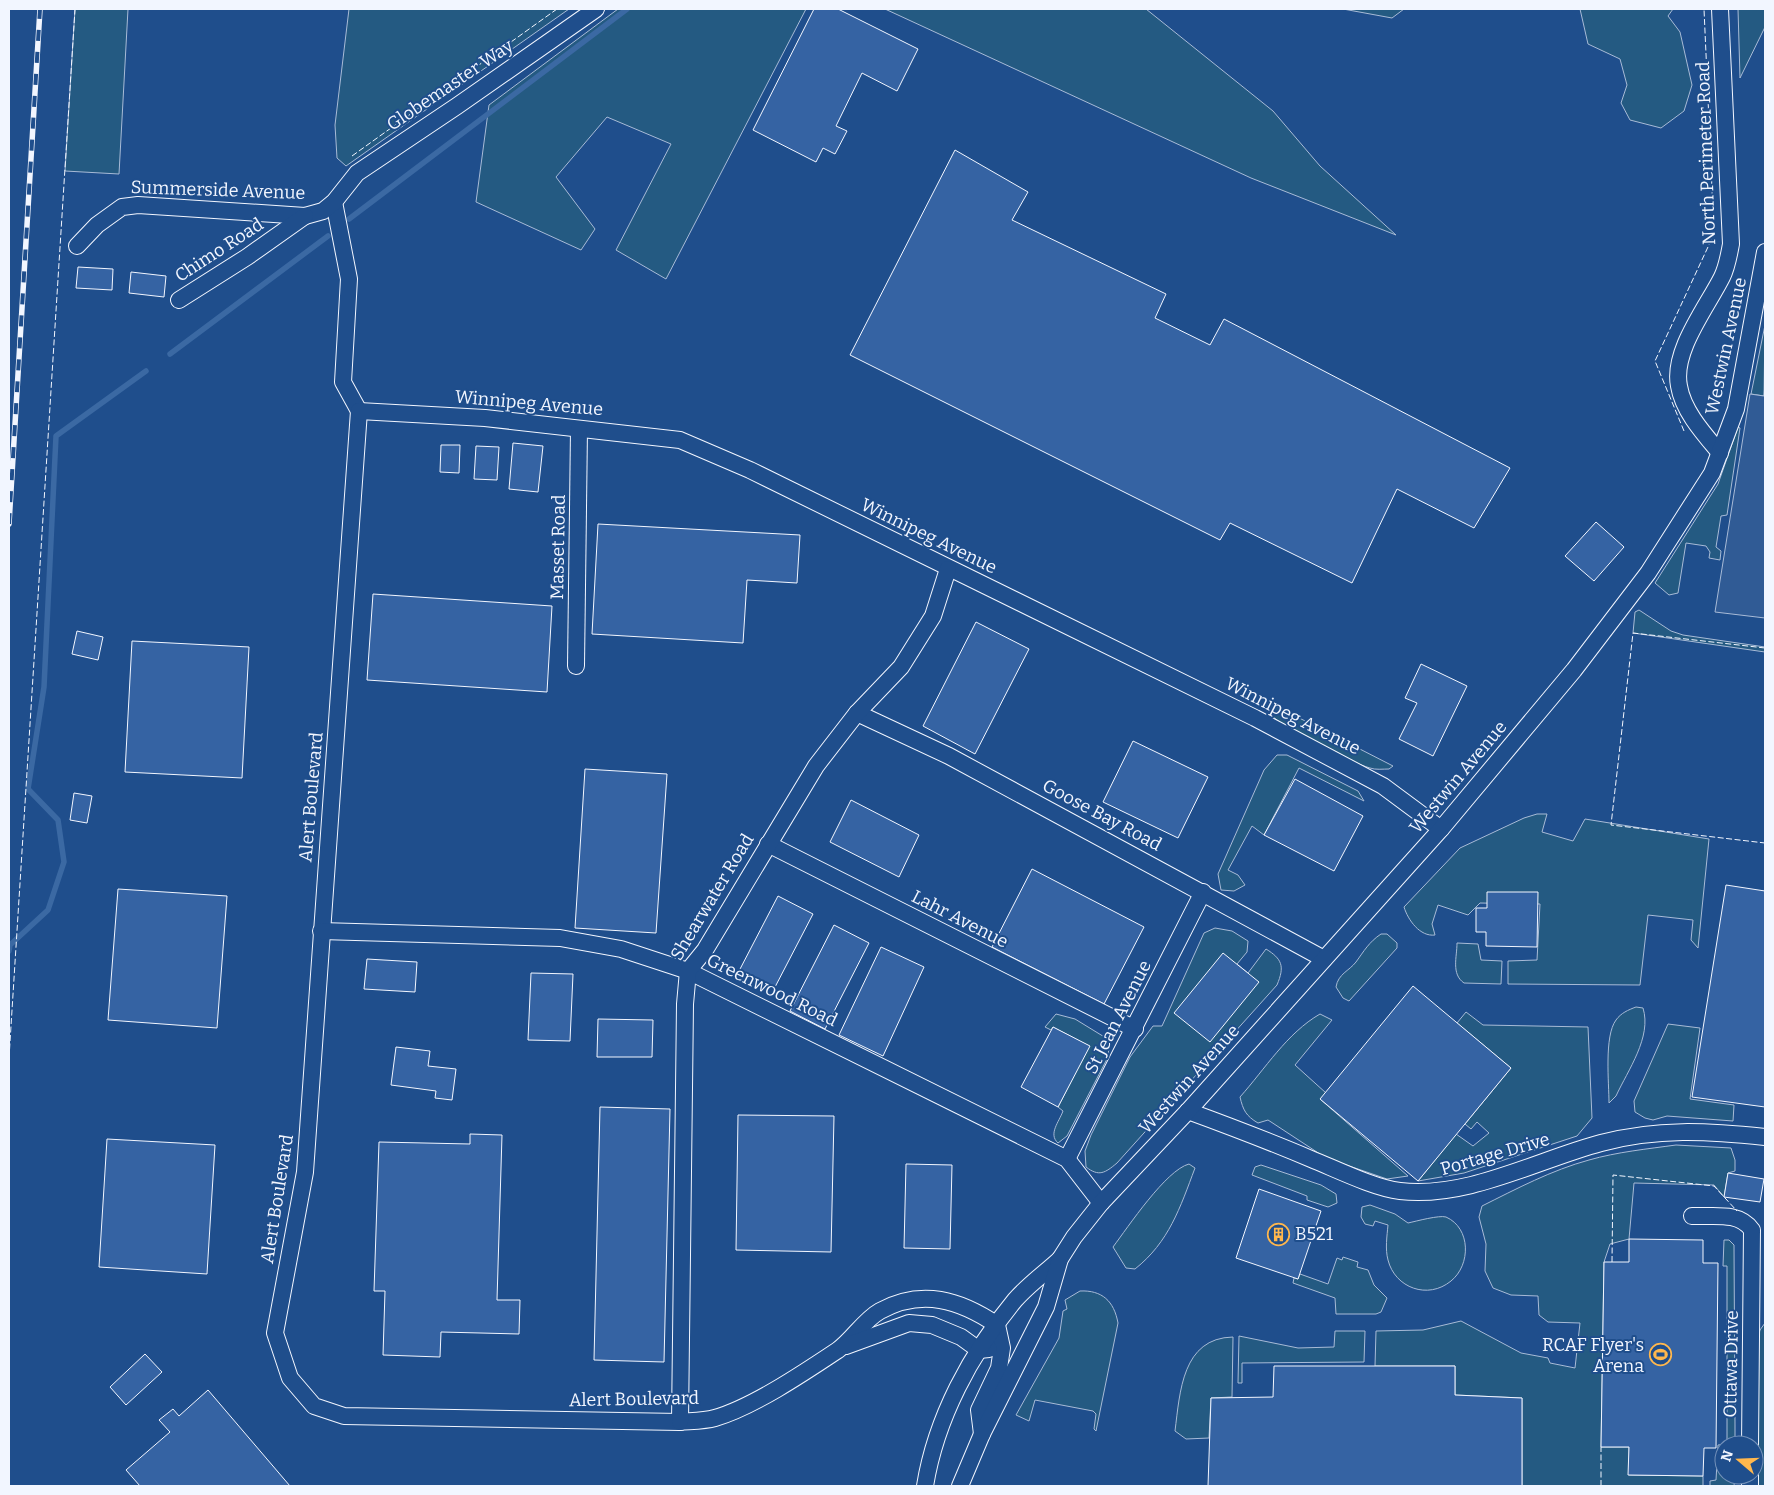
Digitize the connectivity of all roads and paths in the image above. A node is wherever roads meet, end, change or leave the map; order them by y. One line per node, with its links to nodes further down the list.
1 (596, 9): 3 (street, Globemaster Way)
2 (1720, 9): 10 (street, North Perimeter Road)
3 (334, 202): 4 (street, Summerside Avenue); 8 (street)
4 (305, 216): 5 (street, Summerside Avenue); 7 (street, Chimo Road)
5 (78, 246)
6 (1765, 252): 10 (street, Westwin Avenue)
7 (179, 300)
8 (359, 411): 9 (street, Winnipeg Avenue); 17 (street, Alert Boulevard)
9 (579, 429): 11 (street, Winnipeg Avenue); 12 (street, Masset Road)
10 (1720, 453): 14 (street, Westwin Avenue)
11 (948, 569): 13 (street, Shearwater Road); 14 (street, Winnipeg Avenue)
12 (576, 666)
13 (857, 713): 15 (street, Shearwater Road); 16 (street, Goose Bay Road)
14 (1441, 829): 18 (street, Westwin Avenue)
15 (768, 844): 19 (street, Shearwater Road); 20 (street, Lahr Avenue)
16 (1203, 892): 18 (street, Goose Bay Road); 20 (street, St Jean Avenue)
17 (321, 931): 19 (street, Greenwood Road); 33 (street, Alert Boulevard)
18 (1324, 959): 21 (street, Westwin Avenue)
19 (688, 971): 23 (street, Greenwood Road); 33 (street, Shearwater Road)
20 (1135, 1029): 23 (street, St Jean Avenue)
21 (1188, 1110): 22 (street, Portage Drive); 24 (street, Westwin Avenue)
22 (1765, 1137)
23 (1067, 1159): 24 (street, Greenwood Road)
24 (1101, 1203): 26 (street, Westwin Avenue)
25 (1692, 1216): 27 (street, Ottawa Drive)
26 (1060, 1259): 28 (street, Westwin Avenue); 29 (street, Westwin Avenue)
27 (1759, 1284): 35 (street, Ottawa Drive)
28 (997, 1326): 30 (street, Alert Boulevard); 31 (street); 32 (street, Westwin Avenue)
29 (1028, 1339): 31 (street); 34 (street, Westwin Avenue)
30 (840, 1348): 32 (street, Alert Boulevard); 33 (street, Alert Boulevard)
31 (1002, 1348): 32 (street); 34 (street)
32 (979, 1350): 36 (street, Westwin Avenue)
33 (680, 1422)
34 (982, 1434): 37 (street, Westwin Avenue)
35 (1751, 1435)
36 (925, 1486)
37 (960, 1486)

